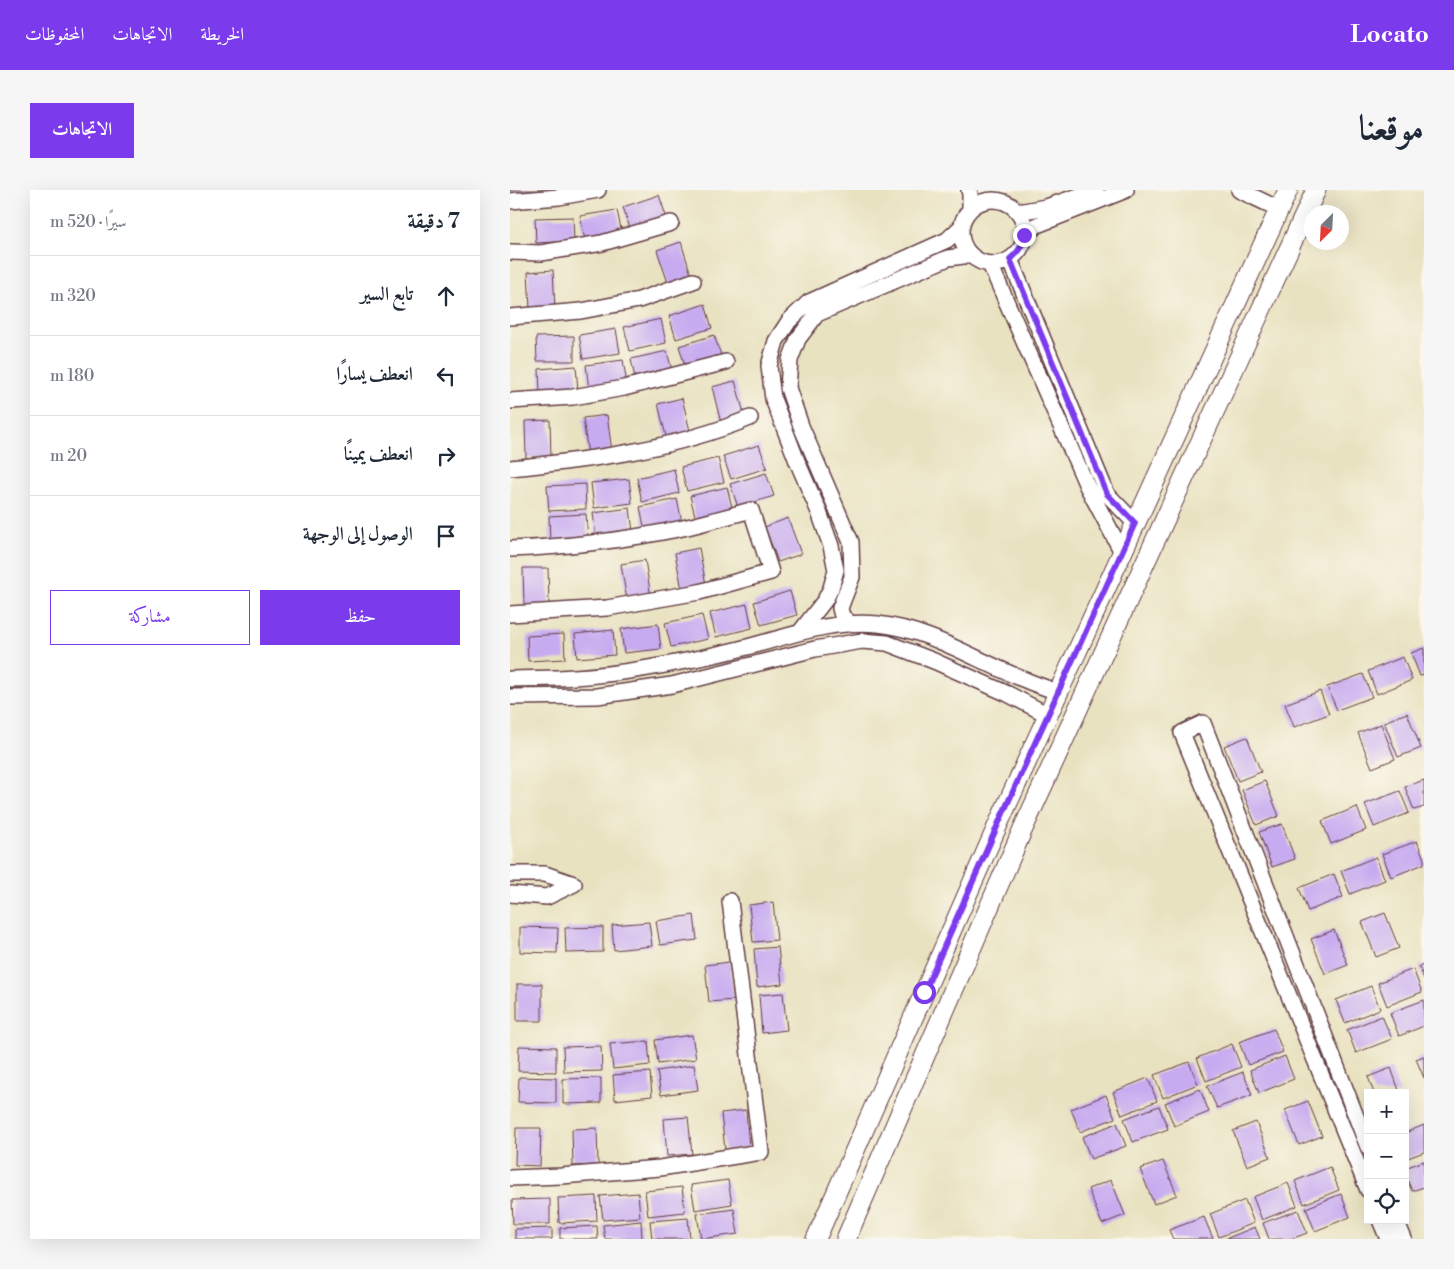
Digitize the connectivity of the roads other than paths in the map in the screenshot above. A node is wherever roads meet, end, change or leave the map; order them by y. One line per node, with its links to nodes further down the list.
1 (598, 190): 9 (street)
2 (969, 190): 10 (street)
3 (1096, 190): 11 (street)
4 (1126, 190): 14 (street)
5 (1238, 190): 8 (street)
6 (1316, 190): 44 (main road)
7 (987, 195): 10 (street); 11 (street)
8 (1282, 196): 25 (main road)
9 (510, 201)
10 (970, 209): 13 (street)
11 (1018, 212): 14 (street)
12 (671, 222): 15 (street)
13 (961, 227): 16 (street); 30 (street)
14 (1024, 235): 17 (street)
15 (510, 252)
16 (971, 255): 18 (street); 29 (street)
17 (1010, 259): 18 (street); 25 (street)
18 (990, 264): 27 (street)
19 (693, 281): 20 (street)
20 (510, 317)
21 (726, 362): 22 (street)
22 (510, 401)
23 (750, 418): 24 (street)
24 (510, 468)
25 (1135, 523): 27 (main road)
26 (510, 549): 28 (street)
27 (1122, 552): 32 (main road)
28 (510, 614)
29 (851, 624): 30 (street); 32 (street)
30 (800, 632): 31 (street)
31 (510, 679)
32 (1058, 692): 34 (main road)
33 (510, 697): 34 (street)
34 (1048, 715): 43 (main road)
35 (510, 874): 36 (street)
36 (510, 894)
37 (730, 901): 39 (street)
38 (1364, 1137): 40 (street)
39 (510, 1178)
40 (1364, 1180)
41 (1382, 1224): 45 (street)
42 (1398, 1224): 46 (street)
43 (816, 1239)
44 (846, 1239)
45 (1388, 1239)
46 (1404, 1239)

